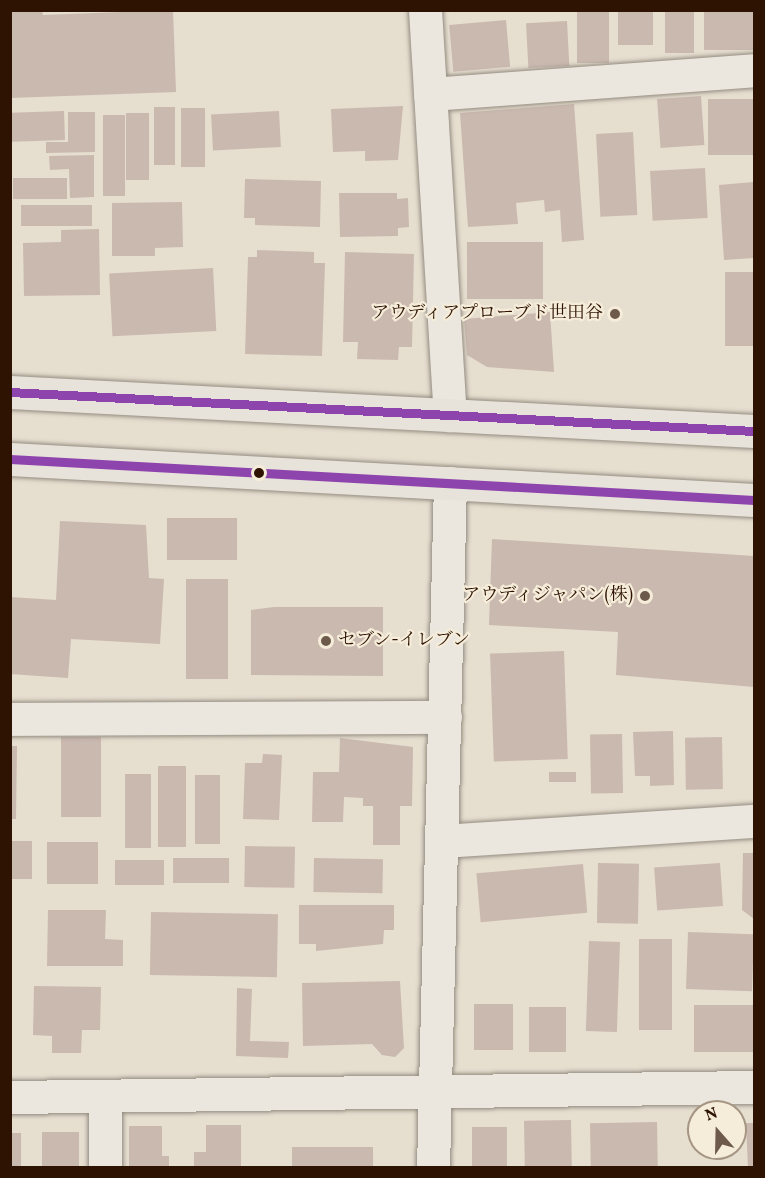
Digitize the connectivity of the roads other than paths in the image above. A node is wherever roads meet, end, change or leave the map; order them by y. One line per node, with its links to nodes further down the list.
1 (425, 10): 3 (street)
2 (754, 70): 3 (street)
3 (430, 94): 5 (street)
4 (10, 392): 5 (main road)
5 (450, 415): 6 (main road)
6 (754, 431)
7 (10, 459): 8 (main road)
8 (450, 483): 9 (main road); 10 (street)
9 (754, 500)
10 (446, 717): 11 (street); 13 (street)
11 (10, 719)
12 (754, 821): 13 (street)
13 (443, 841): 15 (street)
14 (754, 1087): 15 (street)
15 (435, 1091): 17 (street); 19 (street)
16 (10, 1097): 17 (street)
17 (105, 1097): 18 (street)
18 (105, 1167)
19 (433, 1167)

